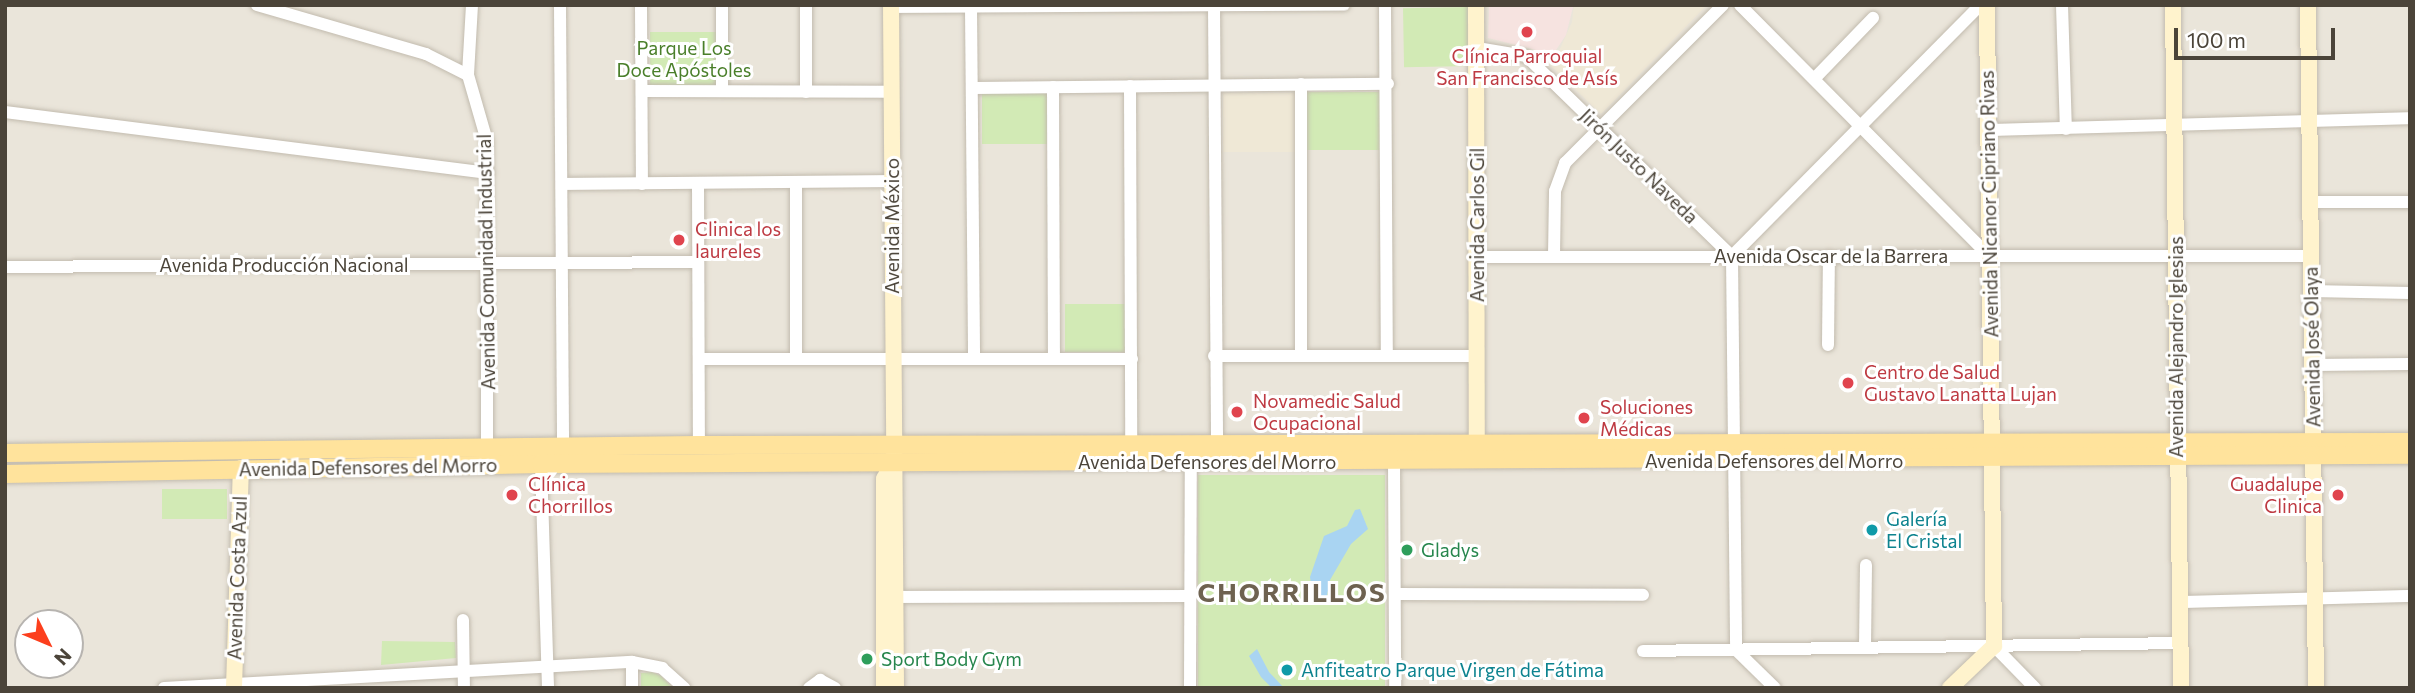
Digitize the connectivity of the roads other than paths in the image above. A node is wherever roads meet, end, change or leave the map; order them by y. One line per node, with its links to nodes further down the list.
1 (257, 5): 22 (street)
2 (472, 5): 22 (street)
3 (559, 5): 46 (street)
4 (641, 5): 31 (street)
5 (722, 5): 30 (street)
6 (806, 5): 32 (street)
7 (1344, 5): 18 (street)
8 (1385, 5): 25 (street)
9 (1476, 5): 21 (street, Avenida Carlos Gil)
10 (1723, 5): 39 (street)
11 (1740, 5): 23 (street)
12 (1980, 5): 37 (street)
13 (1987, 5): 40 (street, Avenida Nicanor Cipriano Rivas)
14 (2062, 5): 41 (street)
15 (2172, 5): 38 (street, Avenida Alejandro Iglesias)
16 (2308, 5): 35 (street, Avenida José Olaya)
17 (891, 6): 19 (street); 33 (street, Avenida México)
18 (1214, 6): 19 (street); 26 (street)
19 (971, 7): 29 (street)
20 (1873, 18): 23 (street)
21 (1477, 48): 39 (street, Jirón Justo Naveda); 56 (street, Avenida Carlos Gil)
22 (468, 75): 42 (street, Avenida Comunidad Industrial)
23 (1814, 79): 37 (street)
24 (1301, 84): 25 (street); 26 (street); 66 (street)
25 (1388, 84): 67 (street)
26 (1213, 85): 27 (street); 65 (street)
27 (1130, 86): 28 (street); 73 (street)
28 (1053, 87): 29 (street); 70 (street)
29 (974, 88): 69 (street)
30 (722, 90): 31 (street); 32 (street)
31 (642, 91): 47 (street)
32 (806, 92): 33 (street)
33 (892, 92): 43 (street, Avenida México)
34 (5, 112): 42 (street)
35 (2309, 118): 36 (street); 38 (street); 48 (street, Avenida José Olaya)
36 (2410, 118)
37 (1861, 126): 51 (street); 53 (street)
38 (2174, 126): 41 (street); 54 (street, Avenida Alejandro Iglesias)
39 (1600, 128): 50 (street); 51 (street, Jirón Justo Naveda)
40 (1988, 130): 41 (street); 53 (street, Avenida Nicanor Cipriano Rivas)
41 (2066, 130)
42 (488, 173): 58 (street, Avenida Comunidad Industrial)
43 (891, 181): 44 (street); 71 (street, Avenida México)
44 (796, 182): 45 (street); 64 (street)
45 (698, 183): 47 (street); 57 (street)
46 (563, 184): 47 (street); 59 (street)
47 (642, 184)
48 (2310, 202): 49 (street); 55 (street, Avenida José Olaya)
49 (2410, 202)
50 (1554, 256): 51 (street, Avenida Oscar de la Barrera); 56 (street, Avenida Oscar de la Barrera)
51 (1731, 256): 52 (street, Avenida Oscar de la Barrera); 83 (street)
52 (1829, 256): 53 (street, Avenida Oscar de la Barrera); 63 (street)
53 (1989, 256): 54 (street, Avenida Oscar de la Barrera); 84 (street, Avenida Nicanor Cipriano Rivas)
54 (2175, 256): 55 (street, Avenida Oscar de la Barrera); 82 (street, Avenida Alejandro Iglesias)
55 (2311, 256): 61 (street, Avenida José Olaya)
56 (1477, 257): 68 (street, Avenida Carlos Gil)
57 (698, 262): 59 (street, Avenida Producción Nacional); 72 (street)
58 (487, 263): 59 (street, Avenida Producción Nacional); 60 (street, Avenida Producción Nacional); 89 (street, Avenida Comunidad Industrial)
59 (563, 263): 80 (street)
60 (5, 267)
61 (2311, 290): 62 (street); 75 (street, Avenida José Olaya)
62 (2410, 293)
63 (1828, 345)
64 (796, 356): 71 (street); 72 (street)
65 (1214, 356): 66 (street); 87 (street)
66 (1301, 356): 67 (street)
67 (1387, 356): 68 (street)
68 (1476, 356): 79 (street, Avenida Carlos Gil)
69 (974, 357): 70 (street); 71 (street)
70 (1054, 357): 73 (street)
71 (893, 358): 90 (street, Avenida México)
72 (699, 359): 77 (street)
73 (1132, 359): 78 (street)
74 (2410, 364): 75 (street)
75 (2312, 365): 81 (street, Avenida José Olaya)
76 (2410, 442): 81 (main road, Avenida Defensores del Morro)
77 (699, 445): 80 (main road, Avenida Defensores del Morro); 90 (main road, Avenida Defensores del Morro)
78 (1131, 445): 86 (main road, Avenida Defensores del Morro); 90 (main road, Avenida Defensores del Morro)
79 (1477, 445): 83 (main road, Avenida Defensores del Morro); 87 (main road, Avenida Defensores del Morro)
80 (563, 448): 89 (main road, Avenida Defensores del Morro)
81 (2313, 449): 82 (main road, Avenida Defensores del Morro); 88 (main road, Avenida Defensores del Morro); 101 (street, Avenida José Olaya)
82 (2177, 451): 84 (main road, Avenida Defensores del Morro); 102 (street, Avenida Alejandro Iglesias)
83 (1735, 452): 84 (main road, Avenida Defensores del Morro); 91 (main road, Avenida Defensores del Morro); 107 (street)
84 (1992, 452): 105 (street, Avenida Nicanor Cipriano Rivas)
85 (5, 453): 89 (main road, Avenida Defensores del Morro)
86 (1191, 453): 87 (main road, Avenida Defensores del Morro); 90 (main road, Avenida Defensores del Morro); 98 (street)
87 (1217, 453): 91 (main road, Avenida Defensores del Morro)
88 (2410, 455)
89 (487, 456): 92 (main road, Avenida Defensores del Morro); 93 (main road, Avenida Defensores del Morro)
90 (892, 456): 92 (main road, Avenida Defensores del Morro); 100 (street, Avenida México)
91 (1394, 461): 96 (street)
92 (541, 464): 110 (street)
93 (241, 468): 94 (main road, Avenida Defensores del Morro); 112 (street, Avenida Costa Azul)
94 (5, 474)
95 (1866, 565): 106 (street)
96 (1395, 593): 97 (street); 123 (street)
97 (1643, 595)
98 (1191, 596): 100 (street); 122 (street)
99 (2410, 596): 101 (street)
100 (891, 597): 120 (street); 121 (street)
101 (2315, 599): 102 (street); 128 (street, Avenida José Olaya)
102 (2180, 603): 104 (street, Avenida Alejandro Iglesias)
103 (463, 620): 111 (street)
104 (2181, 643): 105 (street); 127 (street, Avenida Alejandro Iglesias)
105 (1994, 646): 106 (street); 125 (street); 126 (street)
106 (1865, 647): 107 (street)
107 (1736, 650): 108 (street); 124 (street)
108 (1643, 651)
109 (632, 662): 110 (street); 116 (street); 117 (street)
110 (548, 666): 111 (street); 115 (street)
111 (464, 668): 112 (street); 114 (street)
112 (234, 684): 113 (street)
113 (164, 688)
114 (464, 688)
115 (548, 688)
116 (632, 688)
117 (684, 688)
118 (809, 688): 119 (street)
119 (835, 688)
120 (884, 688)
121 (896, 688)
122 (1189, 688)
123 (1395, 688)
124 (1774, 688)
125 (1950, 688)
126 (2035, 688)
127 (2182, 688)
128 (2316, 688)

